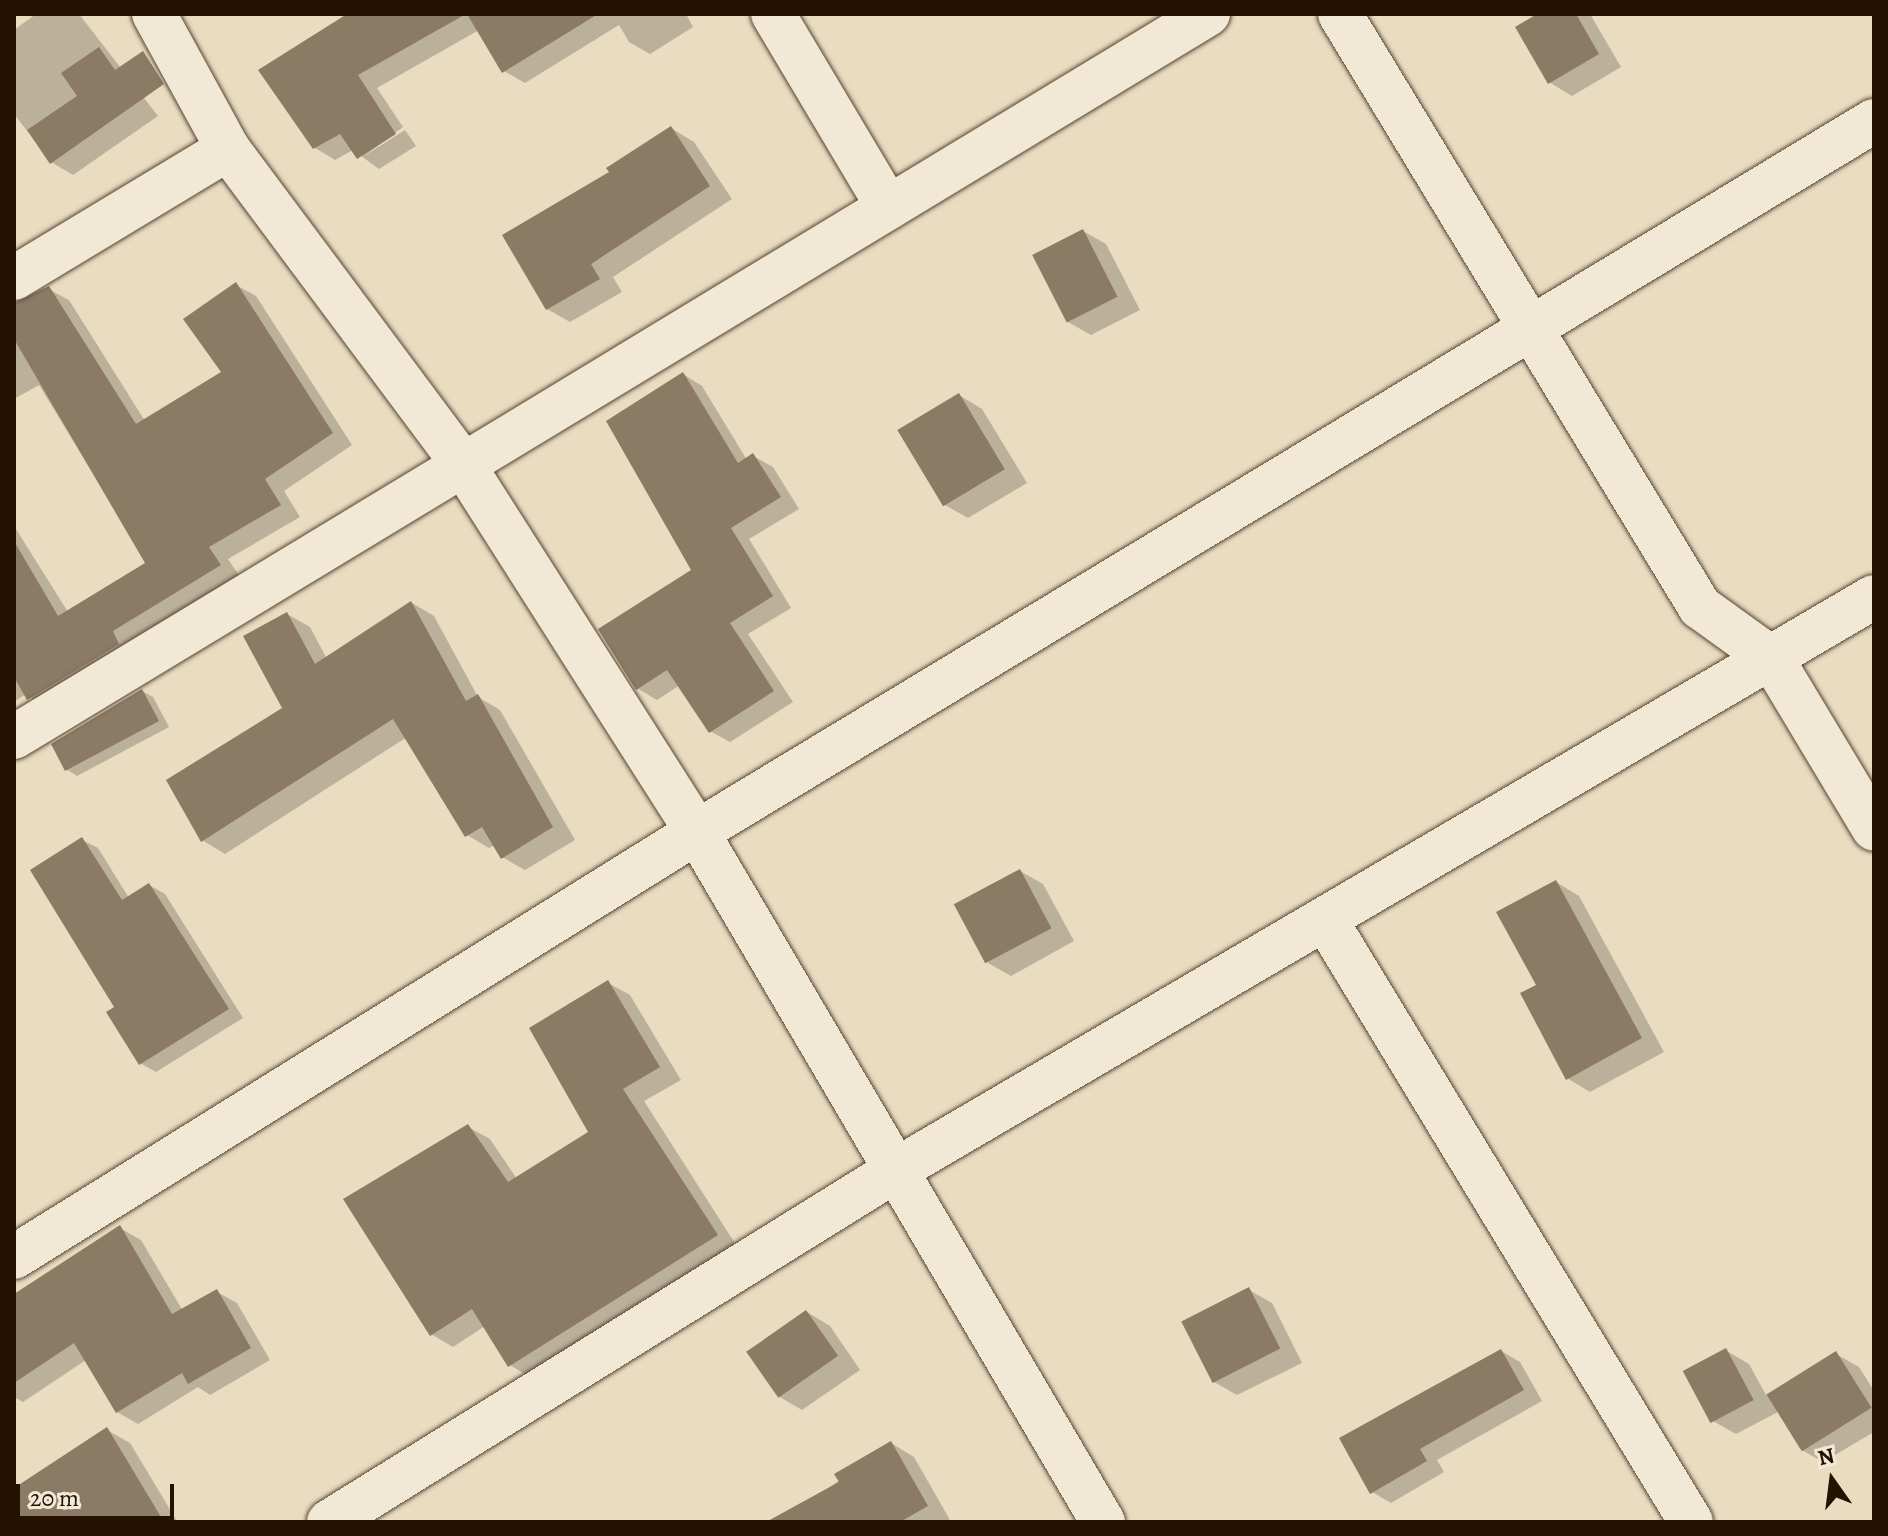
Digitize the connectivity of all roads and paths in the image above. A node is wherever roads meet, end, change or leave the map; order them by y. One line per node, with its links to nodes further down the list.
1 (154, 14): 6 (street)
2 (773, 14): 7 (street)
3 (1208, 14): 7 (street)
4 (1340, 14): 9 (street)
5 (1874, 121): 9 (street)
6 (228, 149): 8 (street); 10 (street)
7 (888, 207): 10 (street)
8 (14, 278)
9 (1532, 328): 12 (street); 15 (street)
10 (462, 463): 13 (street); 15 (street)
11 (1874, 597): 12 (street)
12 (1772, 659): 14 (street); 16 (street)
13 (14, 737)
14 (1874, 829)
15 (697, 832): 17 (street); 18 (street)
16 (1325, 919): 17 (street); 21 (street)
17 (896, 1170): 19 (street); 20 (street)
18 (14, 1257)
19 (329, 1522)
20 (1103, 1522)
21 (1691, 1522)

